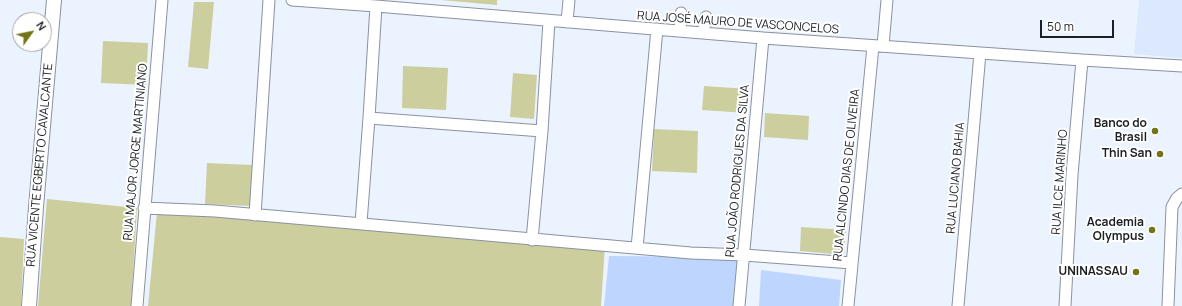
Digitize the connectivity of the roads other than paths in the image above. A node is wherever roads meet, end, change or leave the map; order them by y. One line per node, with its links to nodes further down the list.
1 (54, 0): 30 (main road, RUA VICENTE EGBERTO CAVALCANTE)
2 (162, 0): 23 (street, RUA MAJOR JORGE MARTINIANO)
3 (269, 0): 24 (street)
4 (292, 0): 7 (street, RUA JOSÉ MAURO DE VASCONCELOS)
5 (569, 0): 11 (street)
6 (888, 0): 16 (street, RUA ALCINDO DIAS DE OLIVEIRA)
7 (376, 6): 10 (street, RUA JOSÉ MAURO DE VASCONCELOS); 20 (street)
8 (681, 13): 13 (street)
9 (706, 17): 14 (street)
10 (549, 21): 11 (street, RUA JOSÉ MAURO DE VASCONCELOS); 21 (street)
11 (567, 22): 12 (street, RUA JOSÉ MAURO DE VASCONCELOS)
12 (657, 29): 13 (street, RUA JOSÉ MAURO DE VASCONCELOS); 27 (street)
13 (680, 31): 14 (street, RUA JOSÉ MAURO DE VASCONCELOS)
14 (703, 33): 15 (street, RUA JOSÉ MAURO DE VASCONCELOS)
15 (763, 38): 16 (street, RUA JOSÉ MAURO DE VASCONCELOS); 28 (street, RUA JOÃO RODRIGUES DA SILVA)
16 (878, 46): 17 (street, RUA JOSÉ MAURO DE VASCONCELOS); 29 (street, RUA ALCINDO DIAS DE OLIVEIRA)
17 (980, 53): 18 (street, RUA JOSÉ MAURO DE VASCONCELOS); 34 (street, RUA LUCIANO BAHIA)
18 (1082, 60): 19 (street, RUA JOSÉ MAURO DE VASCONCELOS); 35 (street, RUA ILCE MARINHO)
19 (1182, 66)
20 (369, 118): 21 (street); 25 (street)
21 (542, 131): 26 (street)
22 (1182, 194): 36 (street)
23 (144, 208): 24 (street); 31 (street, RUA MAJOR JORGE MARTINIANO)
24 (255, 215): 25 (street)
25 (361, 223): 26 (street)
26 (532, 240): 27 (street)
27 (637, 248): 28 (street)
28 (744, 256): 29 (street); 32 (street, RUA JOÃO RODRIGUES DA SILVA)
29 (852, 263): 33 (street, RUA ALCINDO DIAS DE OLIVEIRA)
30 (29, 306)
31 (137, 306)
32 (739, 306)
33 (848, 306)
34 (958, 306)
35 (1065, 306)
36 (1168, 306)

